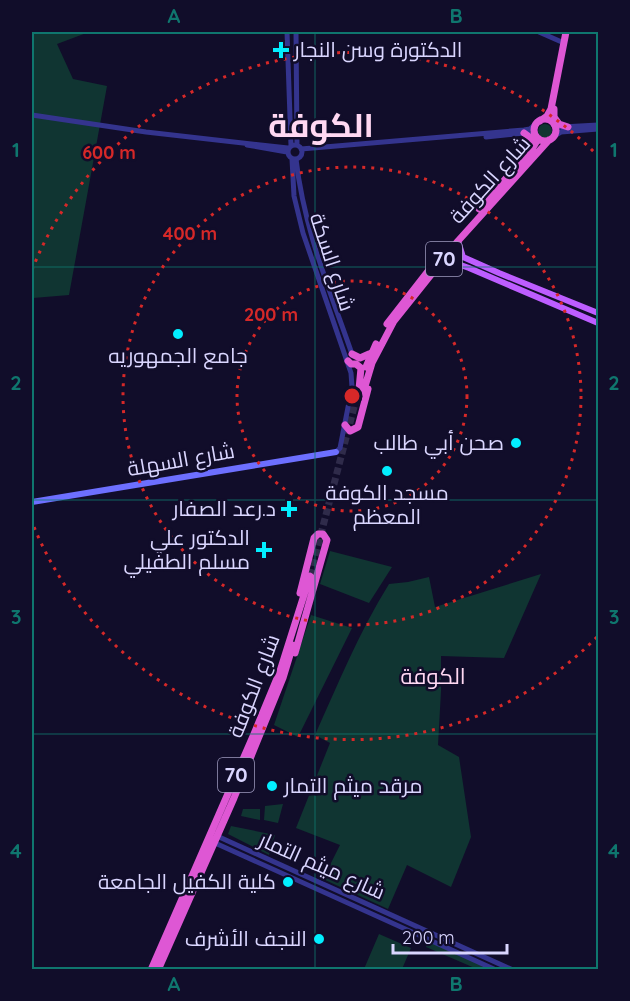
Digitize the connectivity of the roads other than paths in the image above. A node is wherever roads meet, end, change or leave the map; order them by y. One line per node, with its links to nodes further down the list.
1 (287, 32): 16 (street)
2 (296, 32): 16 (street)
3 (539, 32): 6 (street)
4 (566, 32): 6 (highway, شارع الكوفة / 70)
5 (571, 32): 7 (highway, شارع الكوفة)
6 (564, 43): 9 (highway, شارع الكوفة / 70)
7 (554, 112): 10 (highway, شارع الكوفة); 11 (highway)
8 (32, 115): 16 (street)
9 (539, 122): 10 (highway); 14 (highway, 70); 16 (street)
10 (554, 125): 11 (street); 15 (highway)
11 (568, 127): 12 (street)
12 (598, 127): 15 (street)
13 (524, 134): 14 (street); 16 (street); 17 (highway)
14 (537, 137): 15 (highway); 17 (highway, شارع الكوفة / 70)
15 (551, 138): 19 (highway, شارع الكوفة / 70)
16 (294, 149): 18 (street); 18 (street)
17 (532, 149): 30 (highway, شارع الكوفة / 70)
18 (295, 159): 31 (street, شارع السكة)
19 (458, 241): 20 (main road); 21 (highway, شارع الكوفة / 70)
20 (463, 257): 22 (main road); 23 (main road)
21 (440, 263): 22 (main road); 29 (highway, شارع الكوفة / 70)
22 (458, 264): 25 (main road)
23 (569, 301): 24 (main road); 25 (main road)
24 (579, 305): 26 (main road); 27 (main road)
25 (566, 310): 27 (main road)
26 (598, 313)
27 (574, 314): 28 (main road)
28 (598, 323)
29 (381, 343): 32 (highway, شارع الكوفة / 70); 33 (highway)
30 (371, 352): 31 (highway); 32 (highway, شارع الكوفة / 70)
31 (350, 357): 32 (highway); 33 (street, شارع السكة)
32 (360, 392)
33 (345, 424): 34 (street, شارع السكة)
34 (336, 452): 35 (main road, شارع السهلة)
35 (32, 502)
36 (312, 576): 37 (highway, شارع الكوفة / 70)
37 (283, 671): 37 (highway); 38 (highway, شارع الكوفة / 70)
38 (223, 812): 39 (highway, شارع الكوفة / 70); 42 (highway, شارع الكوفة / 70)
39 (216, 839): 40 (street, شارع ميثم التمار); 41 (street, شارع ميثم التمار); 43 (highway, شارع الكوفة / 70)
40 (327, 886): 41 (street); 45 (street, شارع ميثم التمار)
41 (324, 892): 44 (street, شارع ميثم التمار)
42 (151, 969)
43 (158, 969)
44 (496, 969)
45 (513, 969)

